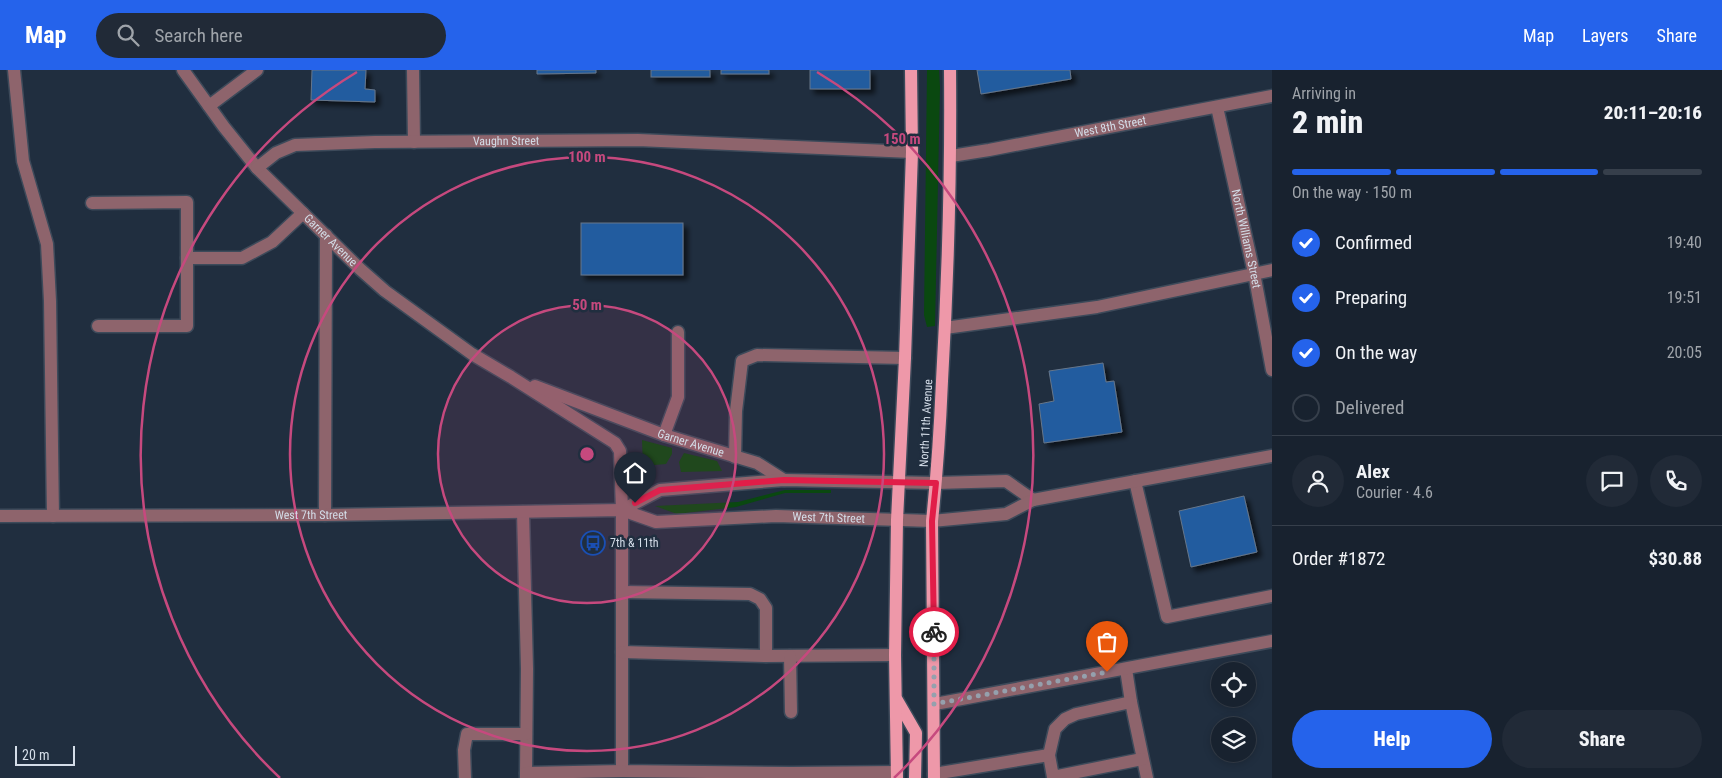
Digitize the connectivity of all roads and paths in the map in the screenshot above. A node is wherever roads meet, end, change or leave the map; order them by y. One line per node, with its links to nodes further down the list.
1 (14, 70): 38 (street)
2 (183, 70): 8 (street, Garner Avenue)
3 (257, 70): 8 (street)
4 (413, 70): 10 (street)
5 (911, 70): 11 (main road, North 11th Avenue)
6 (950, 70): 12 (main road, North 11th Avenue)
7 (1272, 96): 9 (street, West 8th Street)
8 (209, 106): 13 (street, Garner Avenue)
9 (1217, 107): 12 (street, West 8th Street); 19 (street, North Williams Street)
10 (414, 142): 11 (street, Vaughn Street); 13 (street, Vaughn Street)
11 (912, 152): 23 (main road, North 11th Avenue)
12 (950, 156): 21 (main road, North 11th Avenue)
13 (258, 168): 15 (street, Garner Avenue)
14 (92, 202): 17 (street)
15 (303, 213): 16 (street, Garner Avenue); 17 (street)
16 (326, 236): 25 (street, Garner Avenue); 36 (street)
17 (187, 258): 20 (street)
18 (1272, 270): 19 (street)
19 (1254, 273): 21 (street); 24 (street, North Williams Street)
20 (98, 326)
21 (945, 328): 32 (main road, North 11th Avenue)
22 (678, 332): 26 (street)
23 (905, 358): 28 (street); 31 (main road, North 11th Avenue)
24 (1272, 370)
25 (511, 377): 26 (street, Garner Avenue); 34 (street, Garner Avenue)
26 (664, 435): 28 (street, Garner Avenue)
27 (1272, 456): 30 (street, West 7th Street)
28 (735, 457): 29 (street, Garner Avenue)
29 (784, 480): 31 (street, West 7th Street); 34 (street, West 7th Street)
30 (1135, 481): 33 (street, West 7th Street); 42 (street)
31 (899, 482): 32 (street, West 7th Street); 39 (main road, North 11th Avenue)
32 (936, 483): 33 (street, West 7th Street); 40 (main road, North 11th Avenue)
33 (1033, 500): 40 (street, West 7th Street)
34 (622, 510): 35 (street, West 7th Street); 39 (street, West 7th Street); 41 (street, Garner Avenue)
35 (523, 512): 36 (street, West 7th Street); 53 (street)
36 (325, 515): 38 (street, West 7th Street)
37 (0, 516): 38 (street, West 7th Street)
38 (53, 516)
39 (897, 520): 40 (street, West 7th Street); 47 (main road, North 11th Avenue)
40 (932, 521): 51 (main road, North 11th Avenue)
41 (622, 592): 44 (street, Garner Avenue); 45 (street)
42 (1272, 596)
43 (1272, 641): 48 (street)
44 (622, 652): 45 (street); 56 (street, Garner Avenue)
45 (766, 656): 46 (street)
46 (790, 656): 47 (street); 52 (street)
47 (895, 656): 49 (main road, North 11th Avenue)
48 (1126, 669): 50 (street); 51 (street)
49 (896, 698): 58 (main road, North 11th Avenue); 61 (main road)
50 (1131, 702): 54 (street); 55 (street)
51 (934, 704): 59 (main road, North 11th Avenue)
52 (791, 712)
53 (526, 734): 57 (street); 60 (street)
54 (1049, 755): 55 (street); 59 (street)
55 (1142, 759): 62 (street)
56 (622, 771): 57 (street); 58 (street)
57 (526, 775)
58 (897, 775)
59 (934, 776)
60 (465, 778)
61 (915, 778)
62 (1147, 778)

